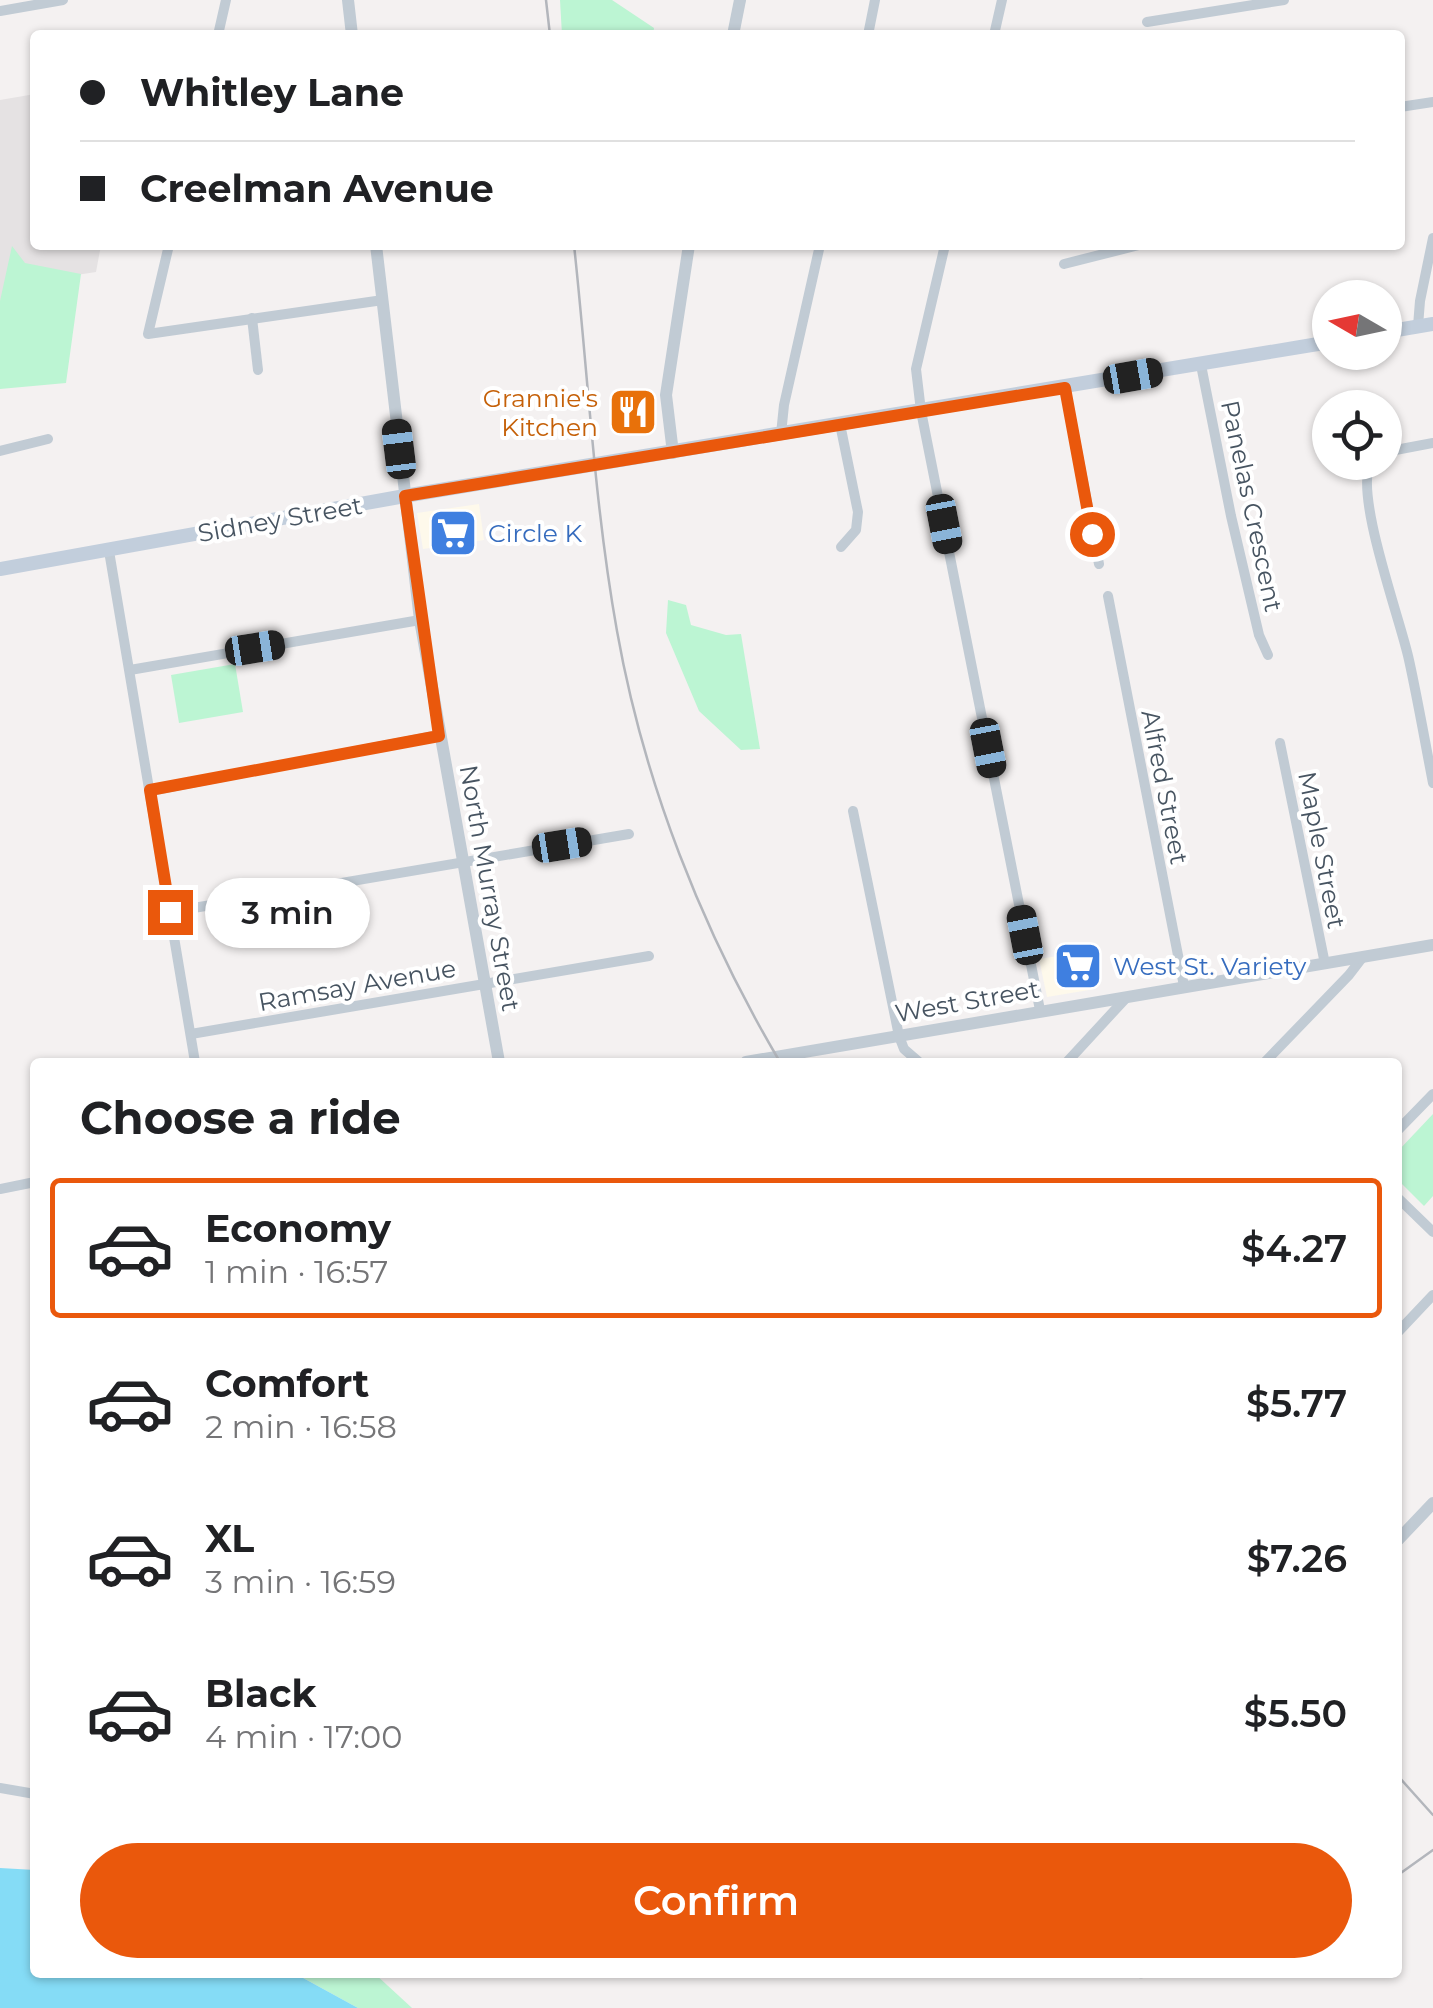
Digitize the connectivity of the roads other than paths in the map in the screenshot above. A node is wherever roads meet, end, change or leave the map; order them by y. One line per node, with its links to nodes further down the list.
1 (64, 0): 9 (street)
2 (226, 0): 11 (street)
3 (348, 0): 12 (street)
4 (740, 0): 13 (street)
5 (876, 0): 14 (street)
6 (1002, 0): 15 (street)
7 (1284, 0): 8 (street)
8 (1210, 6): 10 (street)
9 (0, 11)
10 (1147, 22)
11 (219, 30)
12 (351, 30)
13 (734, 30)
14 (869, 30)
15 (995, 30)
16 (1433, 102): 17 (street)
17 (1405, 107)
18 (1433, 238): 28 (street)
19 (167, 250): 27 (street)
20 (377, 250): 26 (street, North Murray Street)
21 (688, 250): 40 (street)
22 (819, 250): 35 (street)
23 (944, 250): 33 (street)
24 (1117, 250): 25 (street)
25 (1064, 264)
26 (383, 300): 27 (street); 42 (street, North Murray Street)
27 (252, 318): 31 (street)
28 (1426, 325)
29 (1312, 345): 30 (main road, Sidney Street)
30 (1201, 364): 32 (main road, Sidney Street); 49 (street, Panelas Crescent)
31 (258, 370)
32 (1065, 388): 33 (main road, Sidney Street); 45 (street)
33 (922, 411): 34 (main road, Sidney Street); 66 (street)
34 (840, 424): 35 (main road, Sidney Street); 43 (street)
35 (781, 434): 40 (main road, Sidney Street)
36 (48, 440): 39 (street)
37 (1433, 443): 38 (street)
38 (1402, 449)
39 (0, 451)
40 (673, 453): 42 (main road, Sidney Street)
41 (1366, 480): 53 (street)
42 (405, 496): 44 (main road, Sidney Street); 48 (street, North Murray Street)
43 (841, 548)
44 (109, 551): 46 (main road, Sidney Street); 50 (street)
45 (1099, 564)
46 (0, 569)
47 (1108, 596): 64 (street, Alfred Street)
48 (420, 620): 50 (street); 51 (street, North Murray Street)
49 (1268, 655)
50 (130, 670): 54 (street)
51 (439, 736): 54 (street); 57 (street, North Murray Street)
52 (1280, 743): 62 (street, Maple Street)
53 (1433, 783)
54 (150, 790): 58 (street)
55 (853, 811): 68 (street)
56 (629, 834): 57 (street)
57 (462, 862): 58 (street); 63 (street, North Murray Street)
58 (170, 912): 67 (street)
59 (1433, 946): 61 (street, West Street)
60 (649, 956): 63 (street, Ramsay Avenue)
61 (1362, 958): 62 (street, West Street); 75 (street)
62 (1325, 964): 64 (street, West Street)
63 (484, 984): 67 (street, Ramsay Avenue); 71 (street, North Murray Street)
64 (1184, 986): 65 (street, West Street)
65 (1126, 997): 66 (street, West Street); 74 (street)
66 (1040, 1010): 68 (street, West Street)
67 (191, 1034): 70 (street)
68 (898, 1036): 69 (street, West Street); 73 (street)
69 (826, 1056): 72 (street, West Street)
70 (195, 1058)
71 (498, 1058)
72 (799, 1058)
73 (914, 1058)
74 (1072, 1058)
75 (1269, 1058)
76 (1433, 1094): 77 (street)
77 (1402, 1126)
78 (30, 1183): 79 (street)
79 (0, 1188)
80 (1402, 1202): 81 (street)
81 (1433, 1232)
82 (1433, 1295): 83 (street)
83 (1402, 1328)
84 (1433, 1503): 85 (street)
85 (1402, 1536)
86 (0, 1789): 87 (street)
87 (30, 1793)

